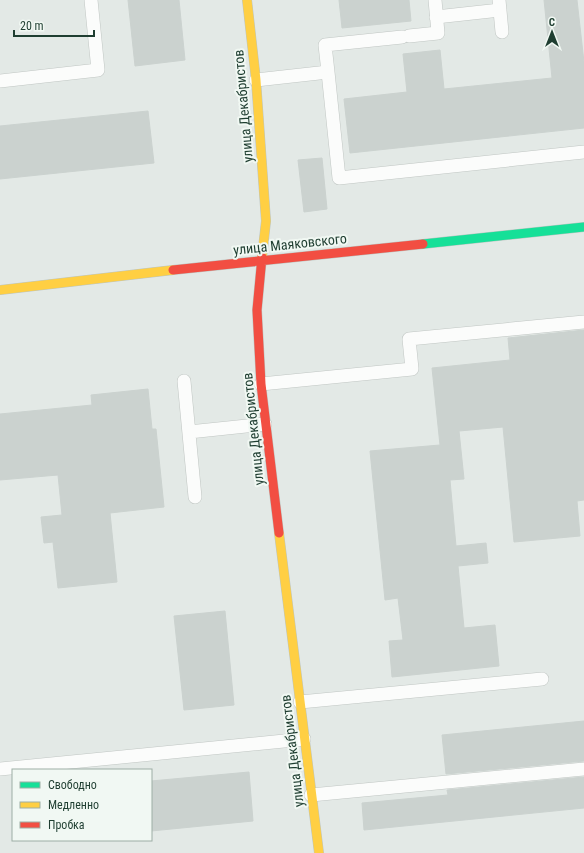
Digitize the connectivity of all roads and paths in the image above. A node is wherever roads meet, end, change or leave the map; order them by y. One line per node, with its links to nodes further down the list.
1 (90, 0): 8 (lane)
2 (247, 0): 9 (street, улица Декабристов)
3 (435, 0): 5 (lane)
4 (500, 5): 5 (lane); 6 (lane)
5 (436, 17): 7 (lane)
6 (502, 32)
7 (328, 72): 9 (lane); 10 (lane)
8 (0, 80)
9 (256, 80): 12 (street, улица Декабристов)
10 (584, 152)
11 (584, 227): 12 (street, улица Маяковского)
12 (262, 261): 13 (street, улица Маяковского); 16 (street, улица Декабристов)
13 (0, 290)
14 (584, 322): 16 (lane)
15 (184, 381): 18 (lane)
16 (261, 384): 17 (street, улица Декабристов)
17 (265, 424): 18 (lane); 21 (street, улица Декабристов)
18 (189, 432): 19 (lane)
19 (195, 497)
20 (542, 679): 21 (lane)
21 (300, 702): 22 (street, улица Декабристов)
22 (304, 739): 23 (lane); 25 (street, улица Декабристов)
23 (0, 769)
24 (584, 769): 25 (lane)
25 (311, 796): 26 (street, улица Декабристов)
26 (319, 853)

